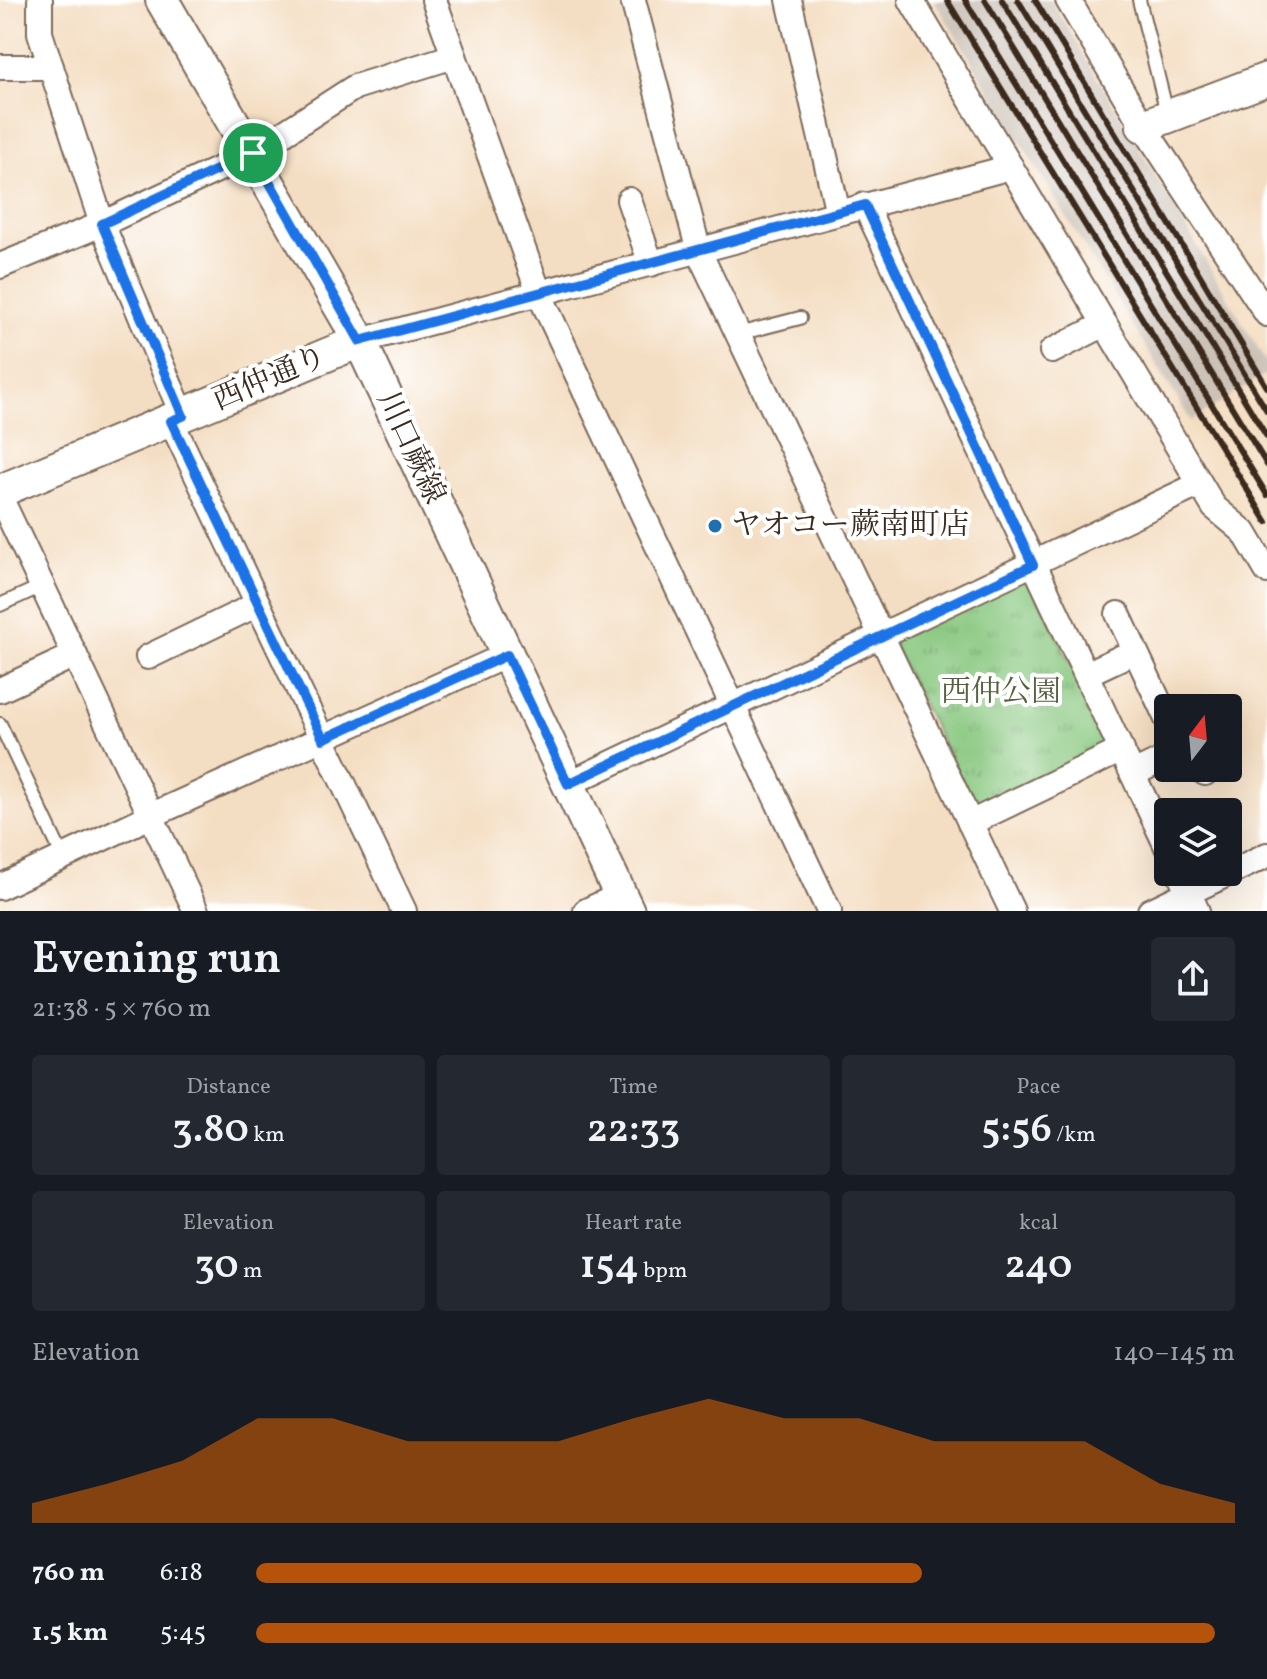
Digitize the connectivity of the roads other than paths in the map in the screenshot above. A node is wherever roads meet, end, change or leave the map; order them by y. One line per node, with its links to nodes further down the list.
1 (40, 0): 11 (street)
2 (162, 0): 14 (main road, 川口蕨線)
3 (434, 0): 9 (street)
4 (633, 0): 20 (street)
5 (789, 0): 18 (street)
6 (911, 0): 15 (street)
7 (1068, 0): 13 (street)
8 (1139, 0): 13 (lane)
9 (454, 56): 14 (street); 23 (street)
10 (0, 67): 11 (street)
11 (51, 67): 19 (street)
12 (1267, 79): 13 (main road)
13 (1156, 121): 24 (street)
14 (253, 153): 19 (street); 28 (main road, 川口蕨線)
15 (1011, 167): 17 (street, 西仲通り); 26 (street)
16 (629, 200): 21 (street)
17 (865, 205): 18 (street, 西仲通り); 33 (street)
18 (838, 213): 20 (street, 西仲通り)
19 (102, 224): 22 (street); 30 (street)
20 (699, 252): 21 (street, 西仲通り); 27 (street)
21 (651, 264): 23 (street, 西仲通り)
22 (0, 266)
23 (539, 293): 28 (street, 西仲通り); 47 (street)
24 (1266, 311)
25 (800, 318): 27 (lane)
26 (1105, 324): 29 (street); 31 (street)
27 (738, 334): 39 (street)
28 (360, 341): 30 (main road, 西仲通り); 42 (main road, 川口蕨線)
29 (1052, 351)
30 (177, 418): 32 (main road, 西仲通り); 36 (street)
31 (1200, 484): 33 (street); 34 (street)
32 (0, 494): 35 (street)
33 (1033, 565): 39 (street); 44 (street)
34 (1267, 571)
35 (42, 586): 37 (lane); 41 (street)
36 (258, 604): 43 (street); 49 (street)
37 (0, 605)
38 (1118, 614): 40 (street)
39 (881, 637): 47 (street); 56 (street)
40 (1135, 651): 44 (street); 46 (street)
41 (75, 655): 45 (street); 54 (street)
42 (507, 655): 49 (street); 53 (main road, 川口蕨線)
43 (148, 657)
44 (1086, 674): 50 (street)
45 (0, 690)
46 (1155, 694)
47 (732, 706): 53 (street); 65 (street)
48 (0, 724): 58 (lane)
49 (323, 739): 54 (street); 63 (street)
50 (1122, 750): 52 (street); 56 (street)
51 (1154, 764): 52 (street)
52 (1133, 774): 55 (street)
53 (568, 784): 61 (main road, 川口蕨線)
54 (150, 816): 58 (street); 62 (street)
55 (1154, 819)
56 (970, 823): 66 (street)
57 (1267, 855): 60 (street)
58 (63, 857): 59 (street)
59 (0, 887)
60 (1188, 892): 67 (street)
61 (624, 903): 64 (street)
62 (196, 911)
63 (404, 911)
64 (586, 911)
65 (829, 911)
66 (1012, 911)
67 (1150, 911)

